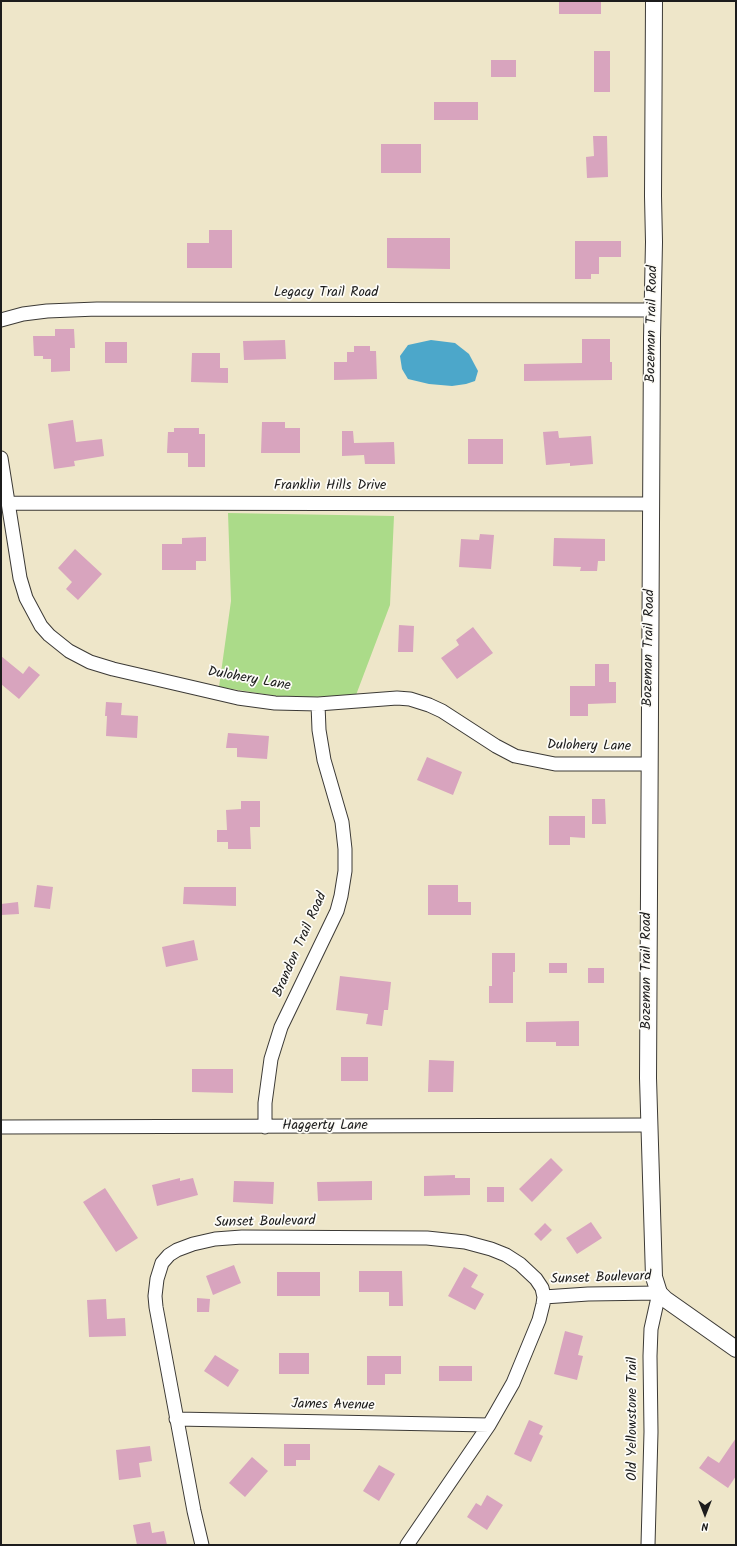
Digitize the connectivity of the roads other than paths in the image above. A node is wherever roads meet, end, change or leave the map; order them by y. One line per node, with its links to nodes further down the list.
1 (654, 1): 2 (street, Bozeman Trail Road)
2 (653, 310): 3 (street, Legacy Trail Road); 6 (street, Bozeman Trail Road)
3 (1, 320)
4 (1, 458): 5 (street, Dulohery Lane)
5 (8, 503): 6 (street, Franklin Hills Drive); 7 (street, Dulohery Lane)
6 (652, 504): 8 (street, Bozeman Trail Road)
7 (318, 704): 8 (street, Dulohery Lane); 11 (street, Brandon Trail Road)
8 (649, 764): 9 (street, Bozeman Trail Road)
9 (650, 1125): 11 (street, Haggerty Lane); 12 (street, Bozeman Trail Road)
10 (1, 1127): 11 (street, Haggerty Lane)
11 (265, 1127)
12 (659, 1293): 13 (street, Sunset Boulevard); 14 (street); 19 (street, Old Yellowstone Trail)
13 (544, 1297): 15 (street, Sunset Boulevard); 16 (street, Sunset Boulevard)
14 (736, 1349)
15 (176, 1419): 16 (street, James Avenue); 17 (street, Sunset Boulevard)
16 (489, 1425): 18 (street, Sunset Boulevard)
17 (202, 1545)
18 (407, 1545)
19 (648, 1545)

